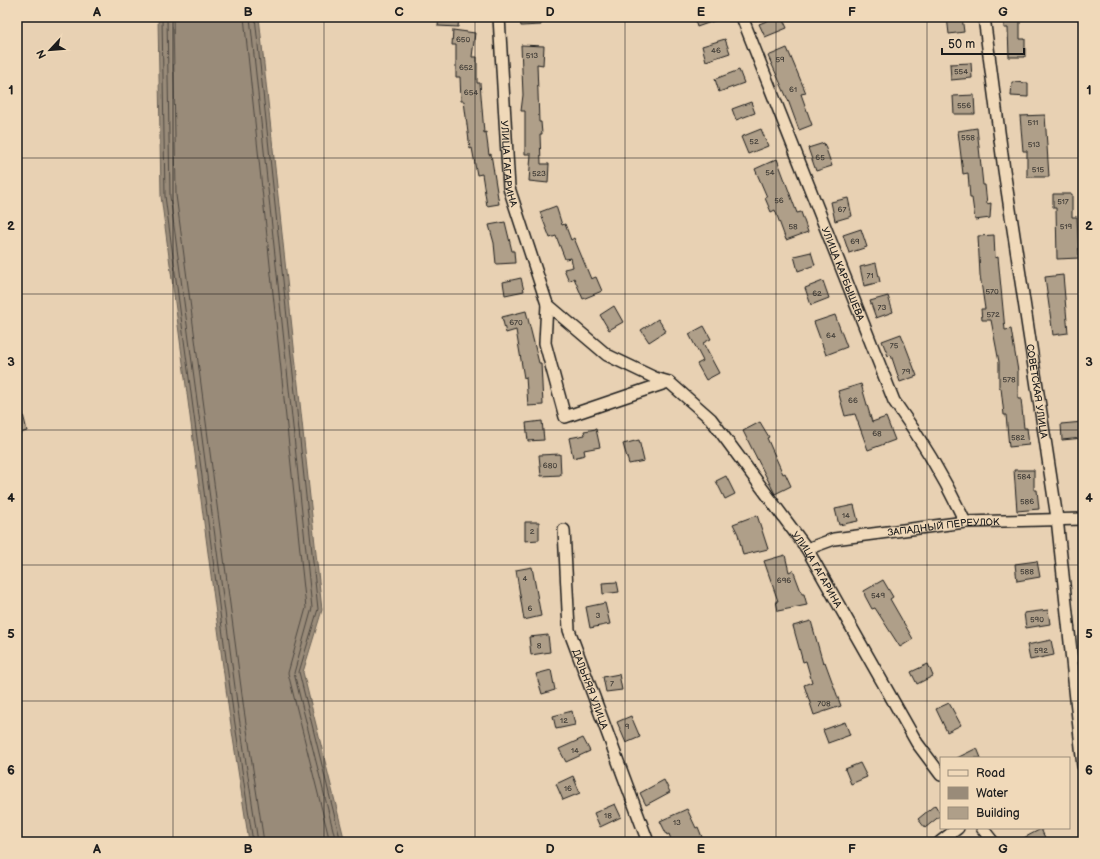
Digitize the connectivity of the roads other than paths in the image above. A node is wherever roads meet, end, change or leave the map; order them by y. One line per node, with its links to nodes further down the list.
1 (499, 17): 4 (street, УЛИЦА ГАГАРИНА)
2 (742, 17): 8 (street, УЛИЦА КАРБЫШЕВА)
3 (984, 17): 6 (street, СОВЕТСКАЯ УЛИЦА)
4 (547, 304): 5 (street, УЛИЦА ГАГАРИНА); 5 (street, УЛИЦА ГАГАРИНА)
5 (669, 382): 10 (street, УЛИЦА ГАГАРИНА)
6 (1057, 518): 7 (street, ЗАПАДНЫЙ ПЕРЕУЛОК); 8 (street, ЗАПАДНЫЙ ПЕРЕУЛОК); 11 (street, СОВЕТСКАЯ УЛИЦА)
7 (1083, 519)
8 (965, 522): 10 (street, ЗАПАДНЫЙ ПЕРЕУЛОК)
9 (564, 530): 15 (street, ДАЛЬНЯЯ УЛИЦА)
10 (807, 549): 12 (street, УЛИЦА ГАГАРИНА)
11 (1083, 766)
12 (940, 774)
13 (957, 829): 16 (street)
14 (983, 829): 17 (street)
15 (648, 842)
16 (940, 842)
17 (993, 842)

